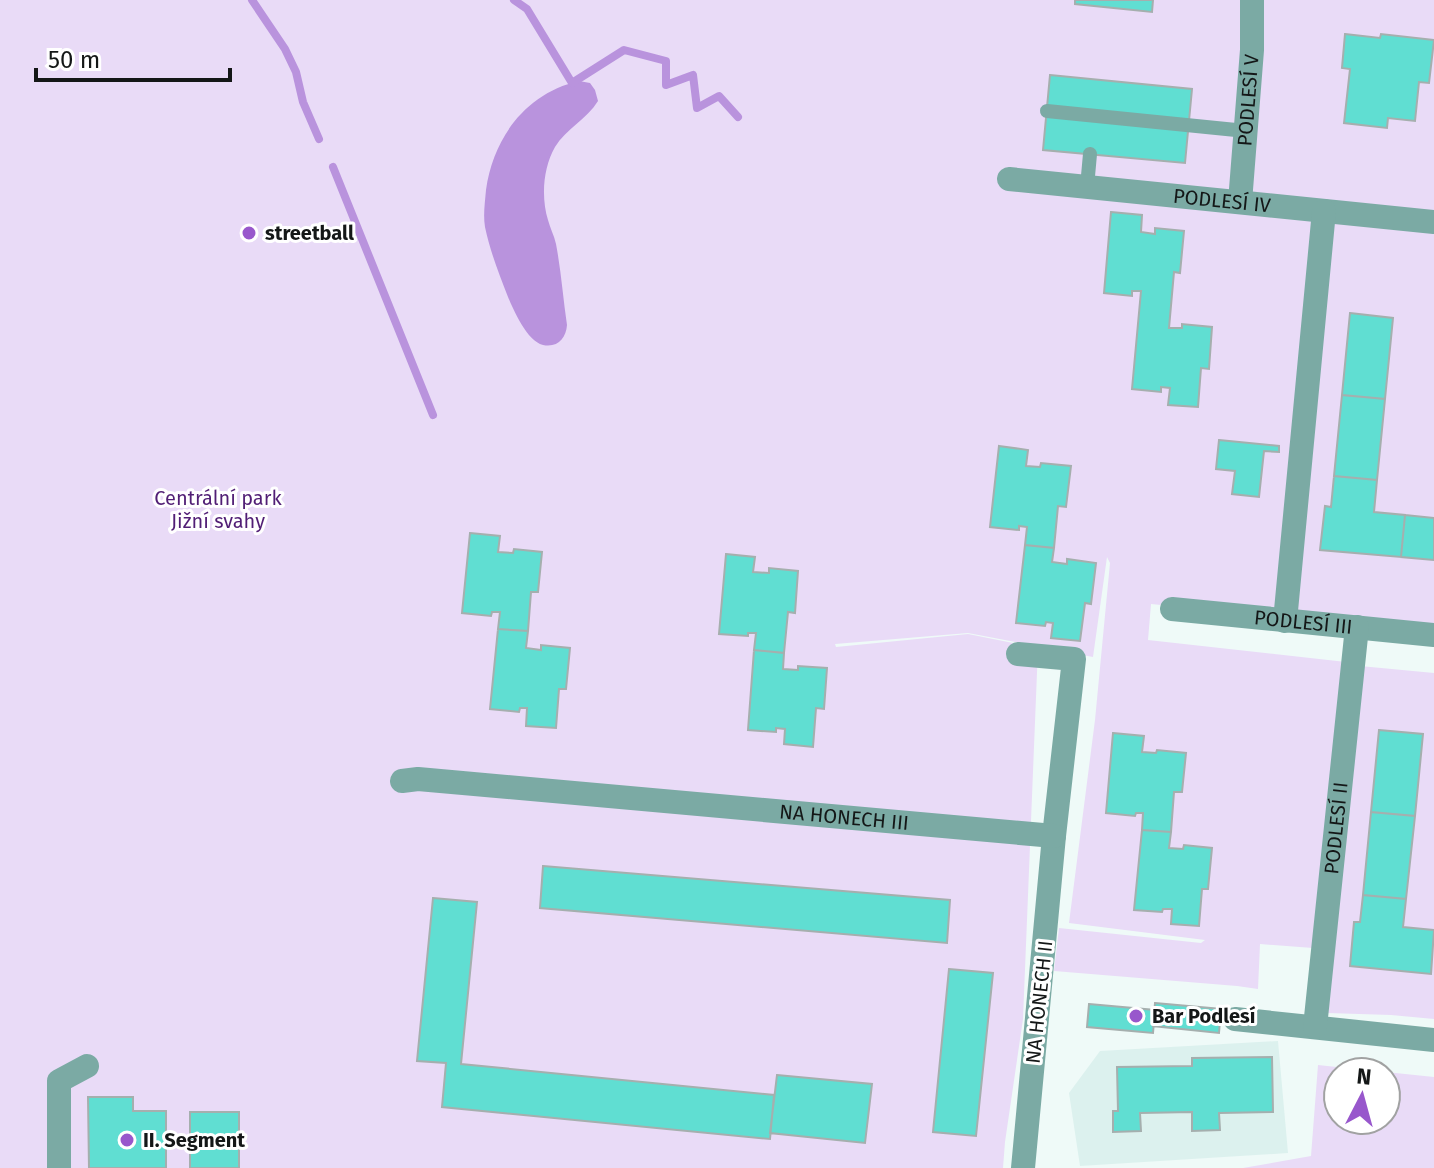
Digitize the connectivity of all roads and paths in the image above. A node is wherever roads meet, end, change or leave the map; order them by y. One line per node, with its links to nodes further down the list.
1 (1252, 0): 3 (street, PODLESÍ V)
2 (1047, 111): 3 (lane)
3 (1246, 131): 7 (street, PODLESÍ V)
4 (1090, 154): 6 (lane)
5 (1009, 179): 6 (street, PODLESÍ IV)
6 (1087, 187): 7 (street, PODLESÍ IV)
7 (1240, 202): 8 (street, PODLESÍ IV)
8 (1324, 211): 9 (street, PODLESÍ IV); 11 (street)
9 (1434, 222)
10 (1172, 609): 11 (street, PODLESÍ III)
11 (1285, 621): 12 (street, PODLESÍ III)
12 (1357, 627): 13 (street, PODLESÍ III); 18 (street, PODLESÍ II)
13 (1434, 635)
14 (1018, 654): 16 (street)
15 (402, 781): 16 (street, NA HONECH III)
16 (1054, 836): 22 (street, NA HONECH II)
17 (1235, 1019): 18 (street)
18 (1315, 1027): 19 (street)
19 (1434, 1040)
20 (87, 1066): 21 (street)
21 (59, 1168)
22 (1023, 1168)

